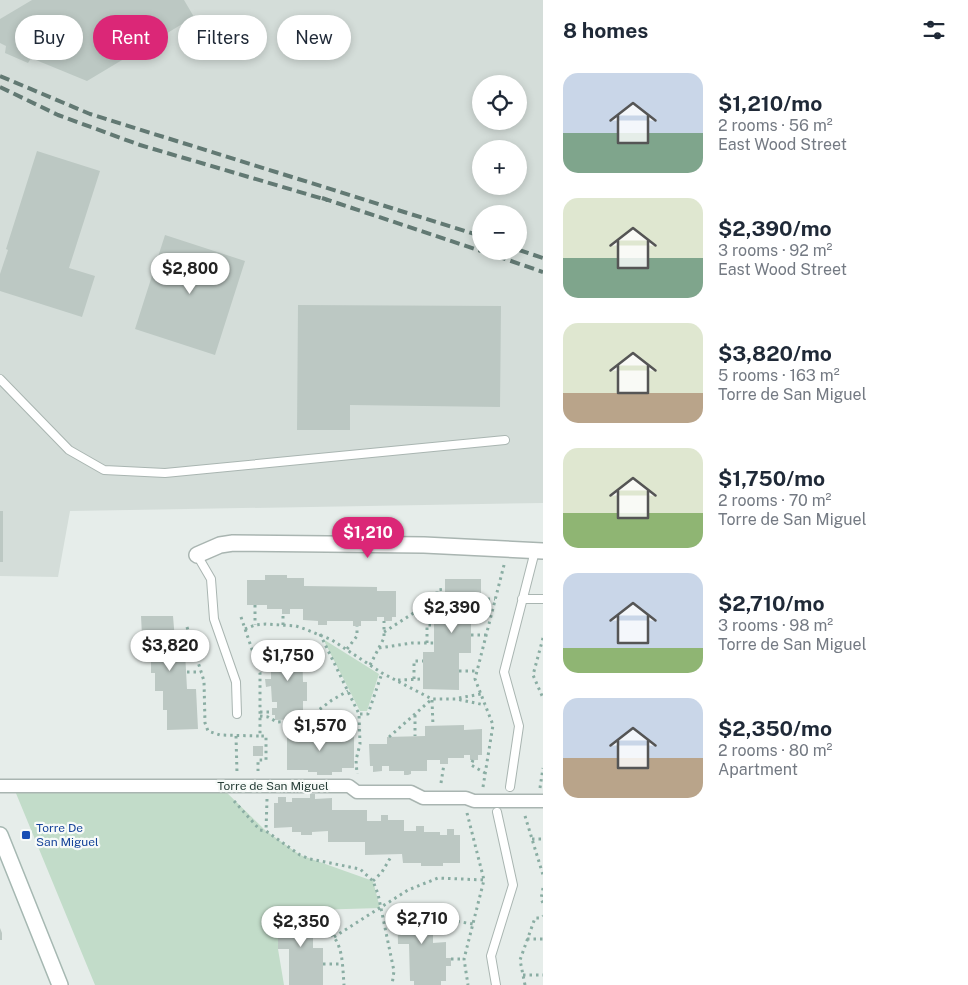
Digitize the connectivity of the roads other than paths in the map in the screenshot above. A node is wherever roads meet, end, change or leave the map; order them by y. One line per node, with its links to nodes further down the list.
1 (0, 379): 2 (lane)
2 (506, 440)
3 (539, 551): 4 (street); 5 (lane)
4 (197, 555): 7 (lane)
5 (522, 599): 6 (lane); 9 (lane)
6 (543, 599)
7 (237, 714)
8 (0, 786): 10 (street, Torre de San Miguel)
9 (510, 787)
10 (543, 800)
11 (497, 812): 14 (lane)
12 (0, 835): 13 (street)
13 (60, 985)
14 (496, 985)

